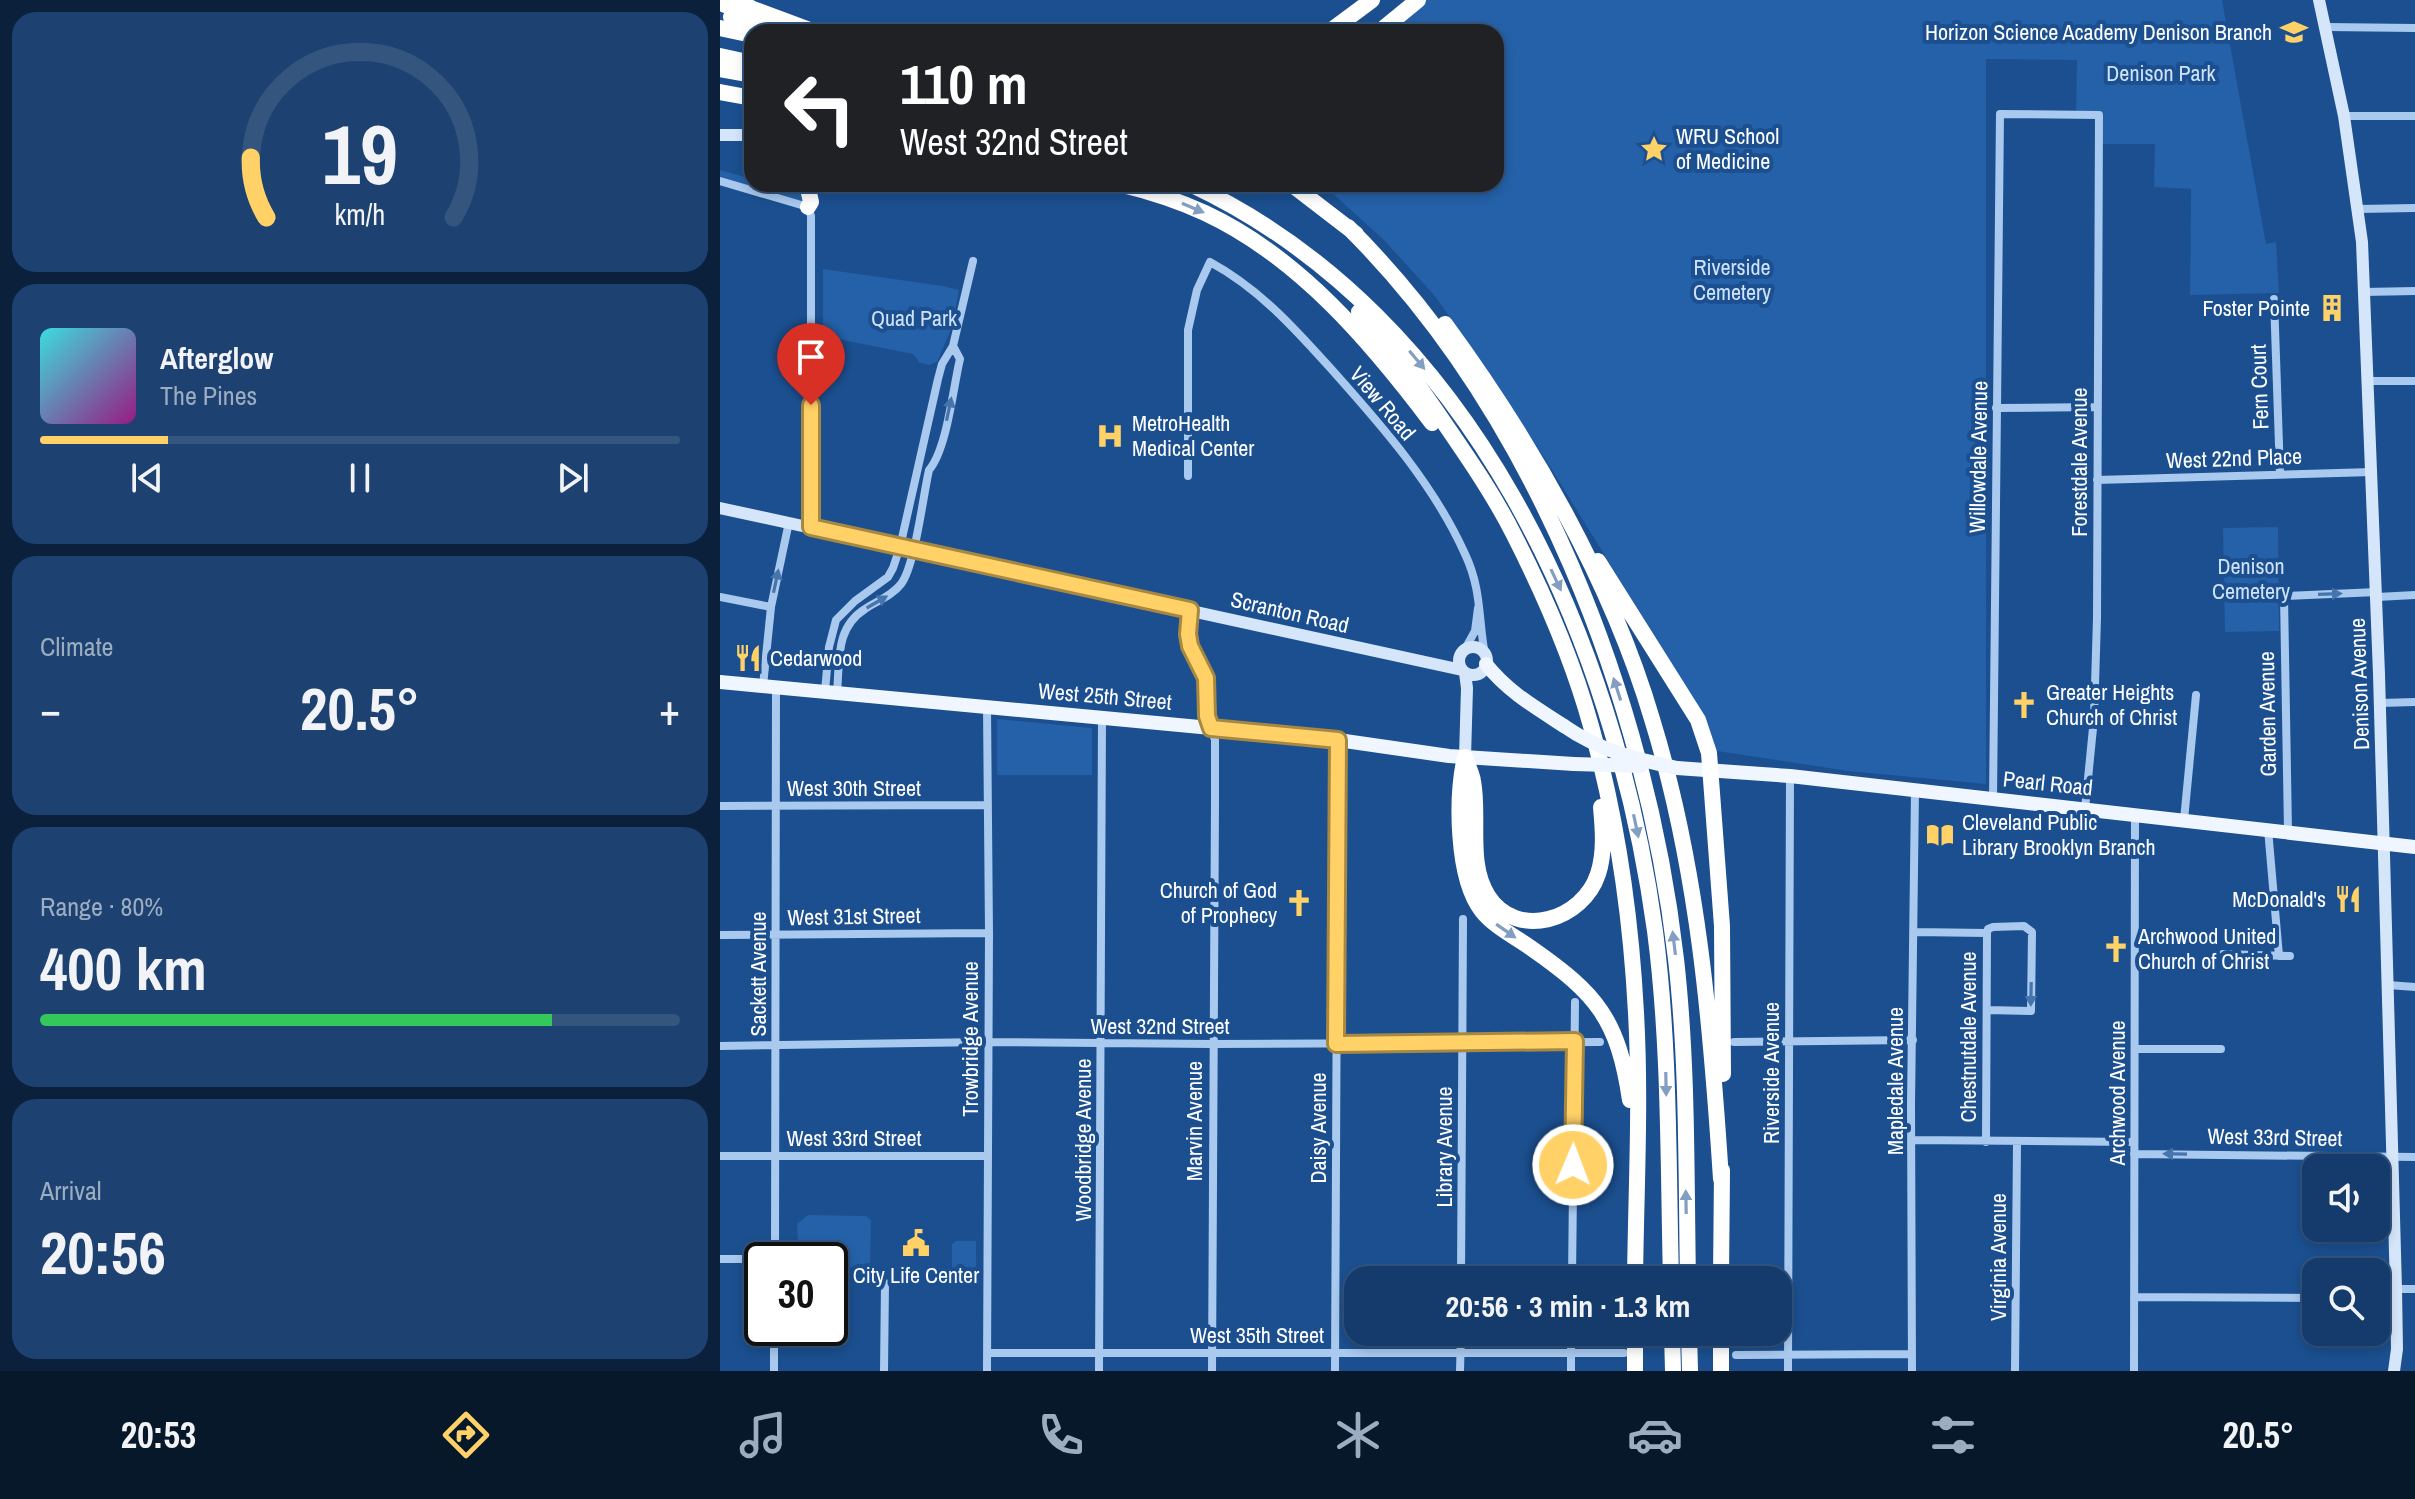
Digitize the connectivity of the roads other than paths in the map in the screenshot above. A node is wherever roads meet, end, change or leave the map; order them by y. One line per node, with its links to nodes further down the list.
1 (736, 0): 9 (highway)
2 (1372, 0): 10 (highway)
3 (1418, 0): 11 (highway)
4 (2319, 0): 12 (main road, Denison Avenue)
5 (720, 3): 8 (highway)
6 (720, 14): 7 (highway)
7 (755, 24)
8 (775, 24)
9 (793, 24)
10 (1340, 24)
11 (1389, 24)
12 (2326, 27): 14 (street); 23 (main road, Denison Avenue)
13 (720, 28): 15 (highway)
14 (2415, 28)
15 (744, 33)
16 (720, 56): 17 (highway)
17 (744, 61)
18 (720, 69): 19 (highway)
19 (744, 74)
20 (720, 92): 21 (highway)
21 (744, 96)
22 (2099, 115): 46 (street, Forestdale Avenue); 47 (street, Willowdale Avenue)
23 (2344, 116): 24 (street); 36 (main road, Denison Avenue)
24 (2415, 116)
25 (720, 135): 26 (main road)
26 (744, 135)
27 (720, 181): 28 (street)
28 (744, 188)
29 (757, 192): 34 (street)
30 (807, 192): 34 (highway)
31 (1145, 192): 65 (highway, one-way to 65)
32 (1205, 192): 38 (highway)
33 (1302, 192): 37 (highway)
34 (808, 207): 59 (street)
35 (2415, 208): 36 (street)
36 (2358, 209): 41 (main road, Denison Avenue)
37 (1348, 227): 53 (highway); 148 (highway, one-way to 37)
38 (1300, 249): 65 (highway); 147 (highway, one-way to 147)
39 (973, 261): 43 (street)
40 (2415, 291): 41 (street)
41 (2364, 292): 44 (main road, Denison Avenue)
42 (2274, 299): 51 (street, Fern Court)
43 (953, 346): 48 (street); 49 (street, one-way to 43)
44 (2368, 381): 45 (street); 50 (main road, Denison Avenue)
45 (2415, 381)
46 (2098, 407): 47 (street); 54 (street, Forestdale Avenue)
47 (1996, 408): 91 (street, Willowdale Avenue)
48 (918, 468): 49 (street); 55 (street)
49 (929, 470): 56 (street)
50 (2372, 472): 51 (street, West 22nd Place); 61 (main road, Denison Avenue)
51 (2280, 474): 54 (street, West 22nd Place)
52 (1188, 476): 64 (street, View Road)
53 (1547, 480): 88 (highway); 139 (highway)
54 (2097, 480): 95 (street, Forestdale Avenue)
55 (911, 496): 56 (street); 60 (street)
56 (923, 498): 60 (street)
57 (720, 508): 58 (main road, Scranton Road)
58 (789, 522): 59 (main road, Scranton Road); 66 (street, Sackett Avenue, one-way to 58)
59 (811, 527): 60 (main road, Scranton Road)
60 (906, 548): 67 (main road, Scranton Road); 68 (street); 69 (street, one-way to 60)
61 (2377, 594): 62 (street); 80 (main road, Denison Avenue); 99 (street, Garden Avenue, one-way to 61)
62 (2415, 595)
63 (720, 597): 66 (street)
64 (1479, 604): 70 (street, View Road); 72 (street, View Road)
65 (1545, 604): 73 (highway)
66 (771, 607): 76 (street, Sackett Avenue)
67 (1190, 610): 71 (main road, Scranton Road); 84 (main road)
68 (832, 630): 69 (street); 77 (street)
69 (843, 634): 77 (street)
70 (1464, 651): 71 (main road, Scranton Road); 72 (main road); 74 (main road)
71 (1429, 661): 74 (main road, Scranton Road)
72 (1484, 664): 74 (main road); 82 (main road); 87 (main road, bridge)
73 (1572, 668): 86 (highway); 140 (highway)
74 (1463, 671): 82 (main road)
75 (720, 682): 76 (main road, West 25th Street)
76 (770, 687): 77 (main road, West 25th Street); 94 (street, Sackett Avenue)
77 (831, 692): 81 (main road, West 25th Street)
78 (2196, 695): 97 (street)
79 (2415, 702): 80 (street)
80 (2380, 703): 100 (main road, Denison Avenue)
81 (987, 707): 83 (main road, West 25th Street); 92 (street, Trowbridge Avenue)
82 (1466, 711): 86 (main road)
83 (1102, 718): 84 (main road, West 25th Street); 122 (street, Woodbridge Avenue)
84 (1211, 728): 85 (main road, West 25th Street); 123 (street, Marvin Avenue)
85 (1338, 740): 86 (main road, West 25th Street); 124 (street, Daisy Avenue)
86 (1465, 757): 87 (main road, West 25th Street, bridge); 140 (highway, one-way to 140)
87 (1684, 768): 88 (main road, Pearl Road)
88 (1712, 770): 89 (main road, Pearl Road); 139 (highway)
89 (1790, 776): 90 (main road, Pearl Road); 117 (street, Riverside Avenue)
90 (1915, 791): 91 (main road, Pearl Road); 103 (street, Mapledale Avenue)
91 (1993, 800): 95 (main road, Pearl Road)
92 (987, 805): 94 (street, West 30th Street); 104 (street, Trowbridge Avenue)
93 (720, 806): 94 (street, West 30th Street)
94 (776, 806): 107 (street, Sackett Avenue)
95 (2085, 809): 96 (main road, Pearl Road)
96 (2135, 815): 97 (main road, Pearl Road); 127 (street, Archwood Avenue)
97 (2184, 820): 98 (main road, Pearl Road)
98 (2268, 828): 99 (main road, Pearl Road); 109 (street)
99 (2288, 831): 100 (main road, Pearl Road)
100 (2384, 843): 101 (main road, Pearl Road); 111 (main road, Denison Avenue)
101 (2415, 847)
102 (1463, 919): 119 (street, Library Avenue)
103 (1914, 932): 105 (street); 115 (street, Mapledale Avenue)
104 (989, 933): 107 (street, West 31st Street); 118 (street, Trowbridge Avenue)
105 (1987, 933): 114 (street, Chestnutdale Avenue); 114 (street, one-way to 114)
106 (720, 935): 107 (street, West 31st Street)
107 (775, 935): 126 (street, Sackett Avenue)
108 (2223, 954): 109 (street)
109 (2279, 956): 110 (street)
110 (2290, 956)
111 (2388, 985): 112 (street); 137 (main road, Denison Avenue)
112 (2415, 987)
113 (1575, 1002): 116 (street)
114 (1987, 1010): 130 (street, Chestnutdale Avenue)
115 (1913, 1040): 117 (street); 129 (street, Mapledale Avenue)
116 (1575, 1041): 119 (street, West 32nd Street); 120 (street, West 32nd Street); 145 (street)
117 (1790, 1041): 121 (street); 172 (street, Riverside Avenue)
118 (987, 1042): 122 (street, West 32nd Street); 126 (street, West 32nd Street); 136 (street, Trowbridge Avenue)
119 (1463, 1042): 124 (street, West 32nd Street); 144 (street, Library Avenue)
120 (1600, 1042)
121 (1734, 1042)
122 (1101, 1043): 123 (street, West 32nd Street); 167 (street, Woodbridge Avenue)
123 (1213, 1044): 124 (street, West 32nd Street); 164 (street, Marvin Avenue)
124 (1336, 1044): 165 (street, Daisy Avenue)
125 (720, 1046): 126 (street, West 32nd Street)
126 (776, 1046): 135 (street, Sackett Avenue)
127 (2135, 1049): 128 (street); 131 (street, Archwood Avenue)
128 (2221, 1049)
129 (1912, 1140): 130 (street); 170 (street, Mapledale Avenue)
130 (1986, 1142): 132 (street)
131 (2134, 1142): 132 (street); 133 (street, Archwood Avenue)
132 (2017, 1143): 187 (street, Virginia Avenue)
133 (2134, 1154): 137 (street, West 33rd Street, one-way to 133); 154 (street, Archwood Avenue)
134 (720, 1156): 135 (street, West 33rd Street)
135 (775, 1156): 136 (street, West 33rd Street); 141 (street, Sackett Avenue)
136 (987, 1156): 163 (street, Trowbridge Avenue)
137 (2393, 1156): 138 (street, West 33rd Street); 152 (main road, Denison Avenue)
138 (2415, 1157)
139 (1721, 1179): 149 (highway)
140 (1636, 1230): 146 (highway)
141 (775, 1242)
142 (720, 1259): 143 (street)
143 (744, 1259)
144 (1461, 1266)
145 (1572, 1266)
146 (1635, 1266)
147 (1671, 1266)
148 (1688, 1266)
149 (1721, 1266)
150 (885, 1283): 174 (street)
151 (2415, 1289): 152 (street)
152 (2396, 1294): 153 (street); 189 (main road, Denison Avenue)
153 (2390, 1296)
154 (2134, 1297): 155 (street); 188 (street, Archwood Avenue)
155 (2302, 1298)
156 (774, 1346): 173 (street)
157 (1460, 1346): 168 (street)
158 (1571, 1346): 169 (street)
159 (1635, 1346): 181 (highway)
160 (1672, 1346): 182 (highway)
161 (1689, 1346): 183 (highway)
162 (1721, 1346): 184 (highway)
163 (987, 1353): 167 (street, West 35th Street); 175 (street, Trowbridge Avenue)
164 (1212, 1353): 165 (street, West 35th Street); 167 (street, West 35th Street); 177 (street, Marvin Avenue)
165 (1335, 1353): 168 (street, West 35th Street); 178 (street, Daisy Avenue)
166 (1624, 1353): 169 (street, West 35th Street)
167 (1099, 1354): 176 (street, Woodbridge Avenue)
168 (1460, 1354): 169 (street, West 35th Street); 179 (street)
169 (1571, 1354): 180 (street)
170 (1912, 1354): 172 (street); 186 (street, Mapledale Avenue)
171 (1736, 1355): 172 (street)
172 (1788, 1355): 185 (street, Riverside Avenue)
173 (774, 1371)
174 (884, 1371)
175 (987, 1371)
176 (1099, 1371)
177 (1212, 1371)
178 (1335, 1371)
179 (1460, 1371)
180 (1571, 1371)
181 (1635, 1371)
182 (1673, 1371)
183 (1690, 1371)
184 (1721, 1371)
185 (1788, 1371)
186 (1912, 1371)
187 (2015, 1371)
188 (2134, 1371)
189 (2394, 1371)

